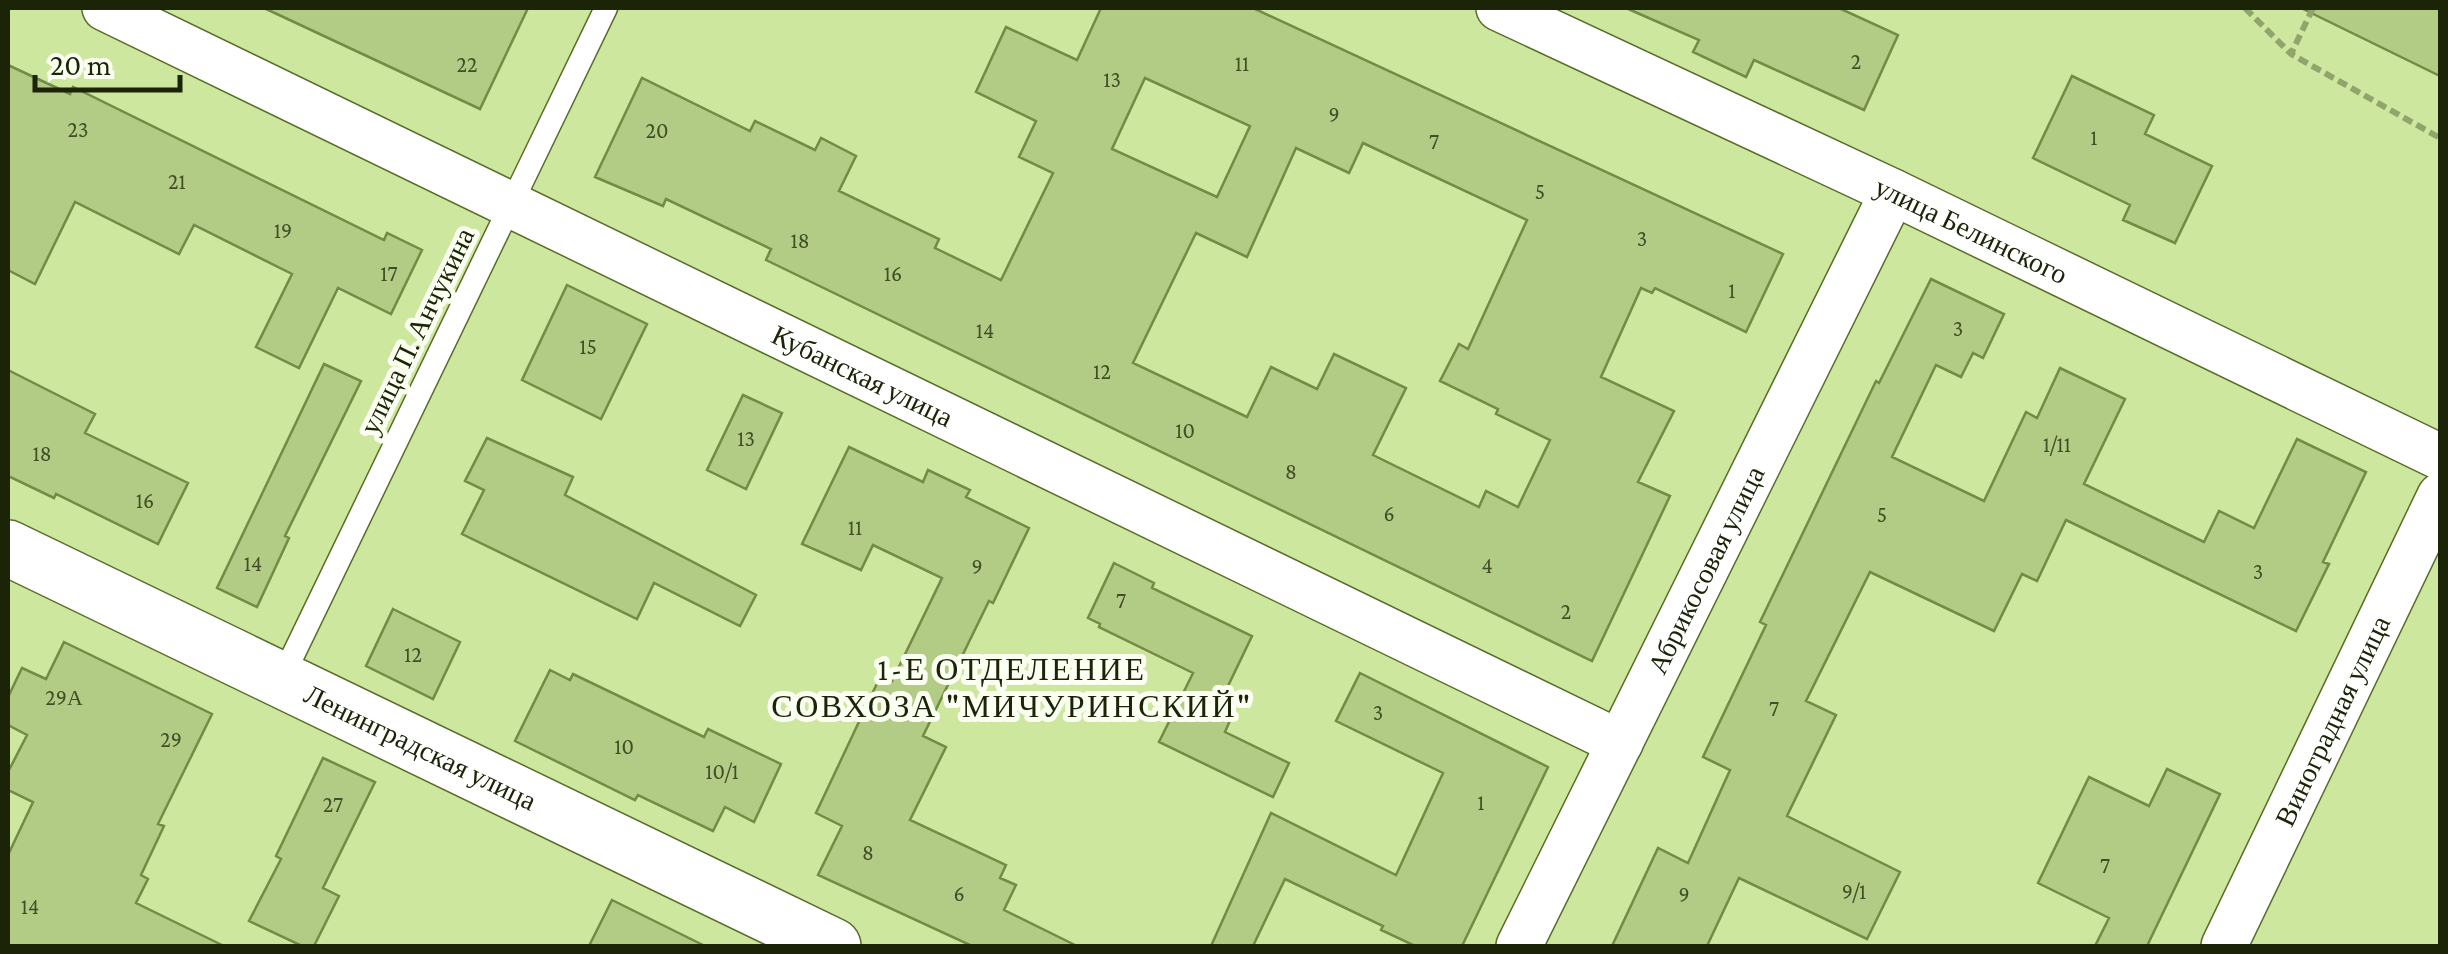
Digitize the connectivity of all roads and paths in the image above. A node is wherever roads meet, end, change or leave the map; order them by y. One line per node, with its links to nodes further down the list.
1 (105, 8): 9 (street, Кубанская улица)
2 (606, 8): 9 (lane, улица П. Анчукина)
3 (1499, 8): 8 (street, улица Белинского)
4 (2246, 8): 6 (path)
5 (2314, 8): 6 (path)
6 (2291, 54): 7 (path)
7 (2440, 138)
8 (1894, 192): 10 (street, улица Белинского); 14 (street, Абрикосовая улица)
9 (511, 205): 13 (lane, улица П. Анчукина); 14 (street, Кубанская улица)
10 (2440, 457)
11 (2440, 496): 17 (street, Виноградная улица)
12 (8, 548): 13 (street, Ленинградская улица)
13 (282, 680): 15 (street, Ленинградская улица)
14 (1620, 743): 16 (street, Абрикосовая улица)
15 (832, 946)
16 (1519, 946)
17 (2224, 946)

